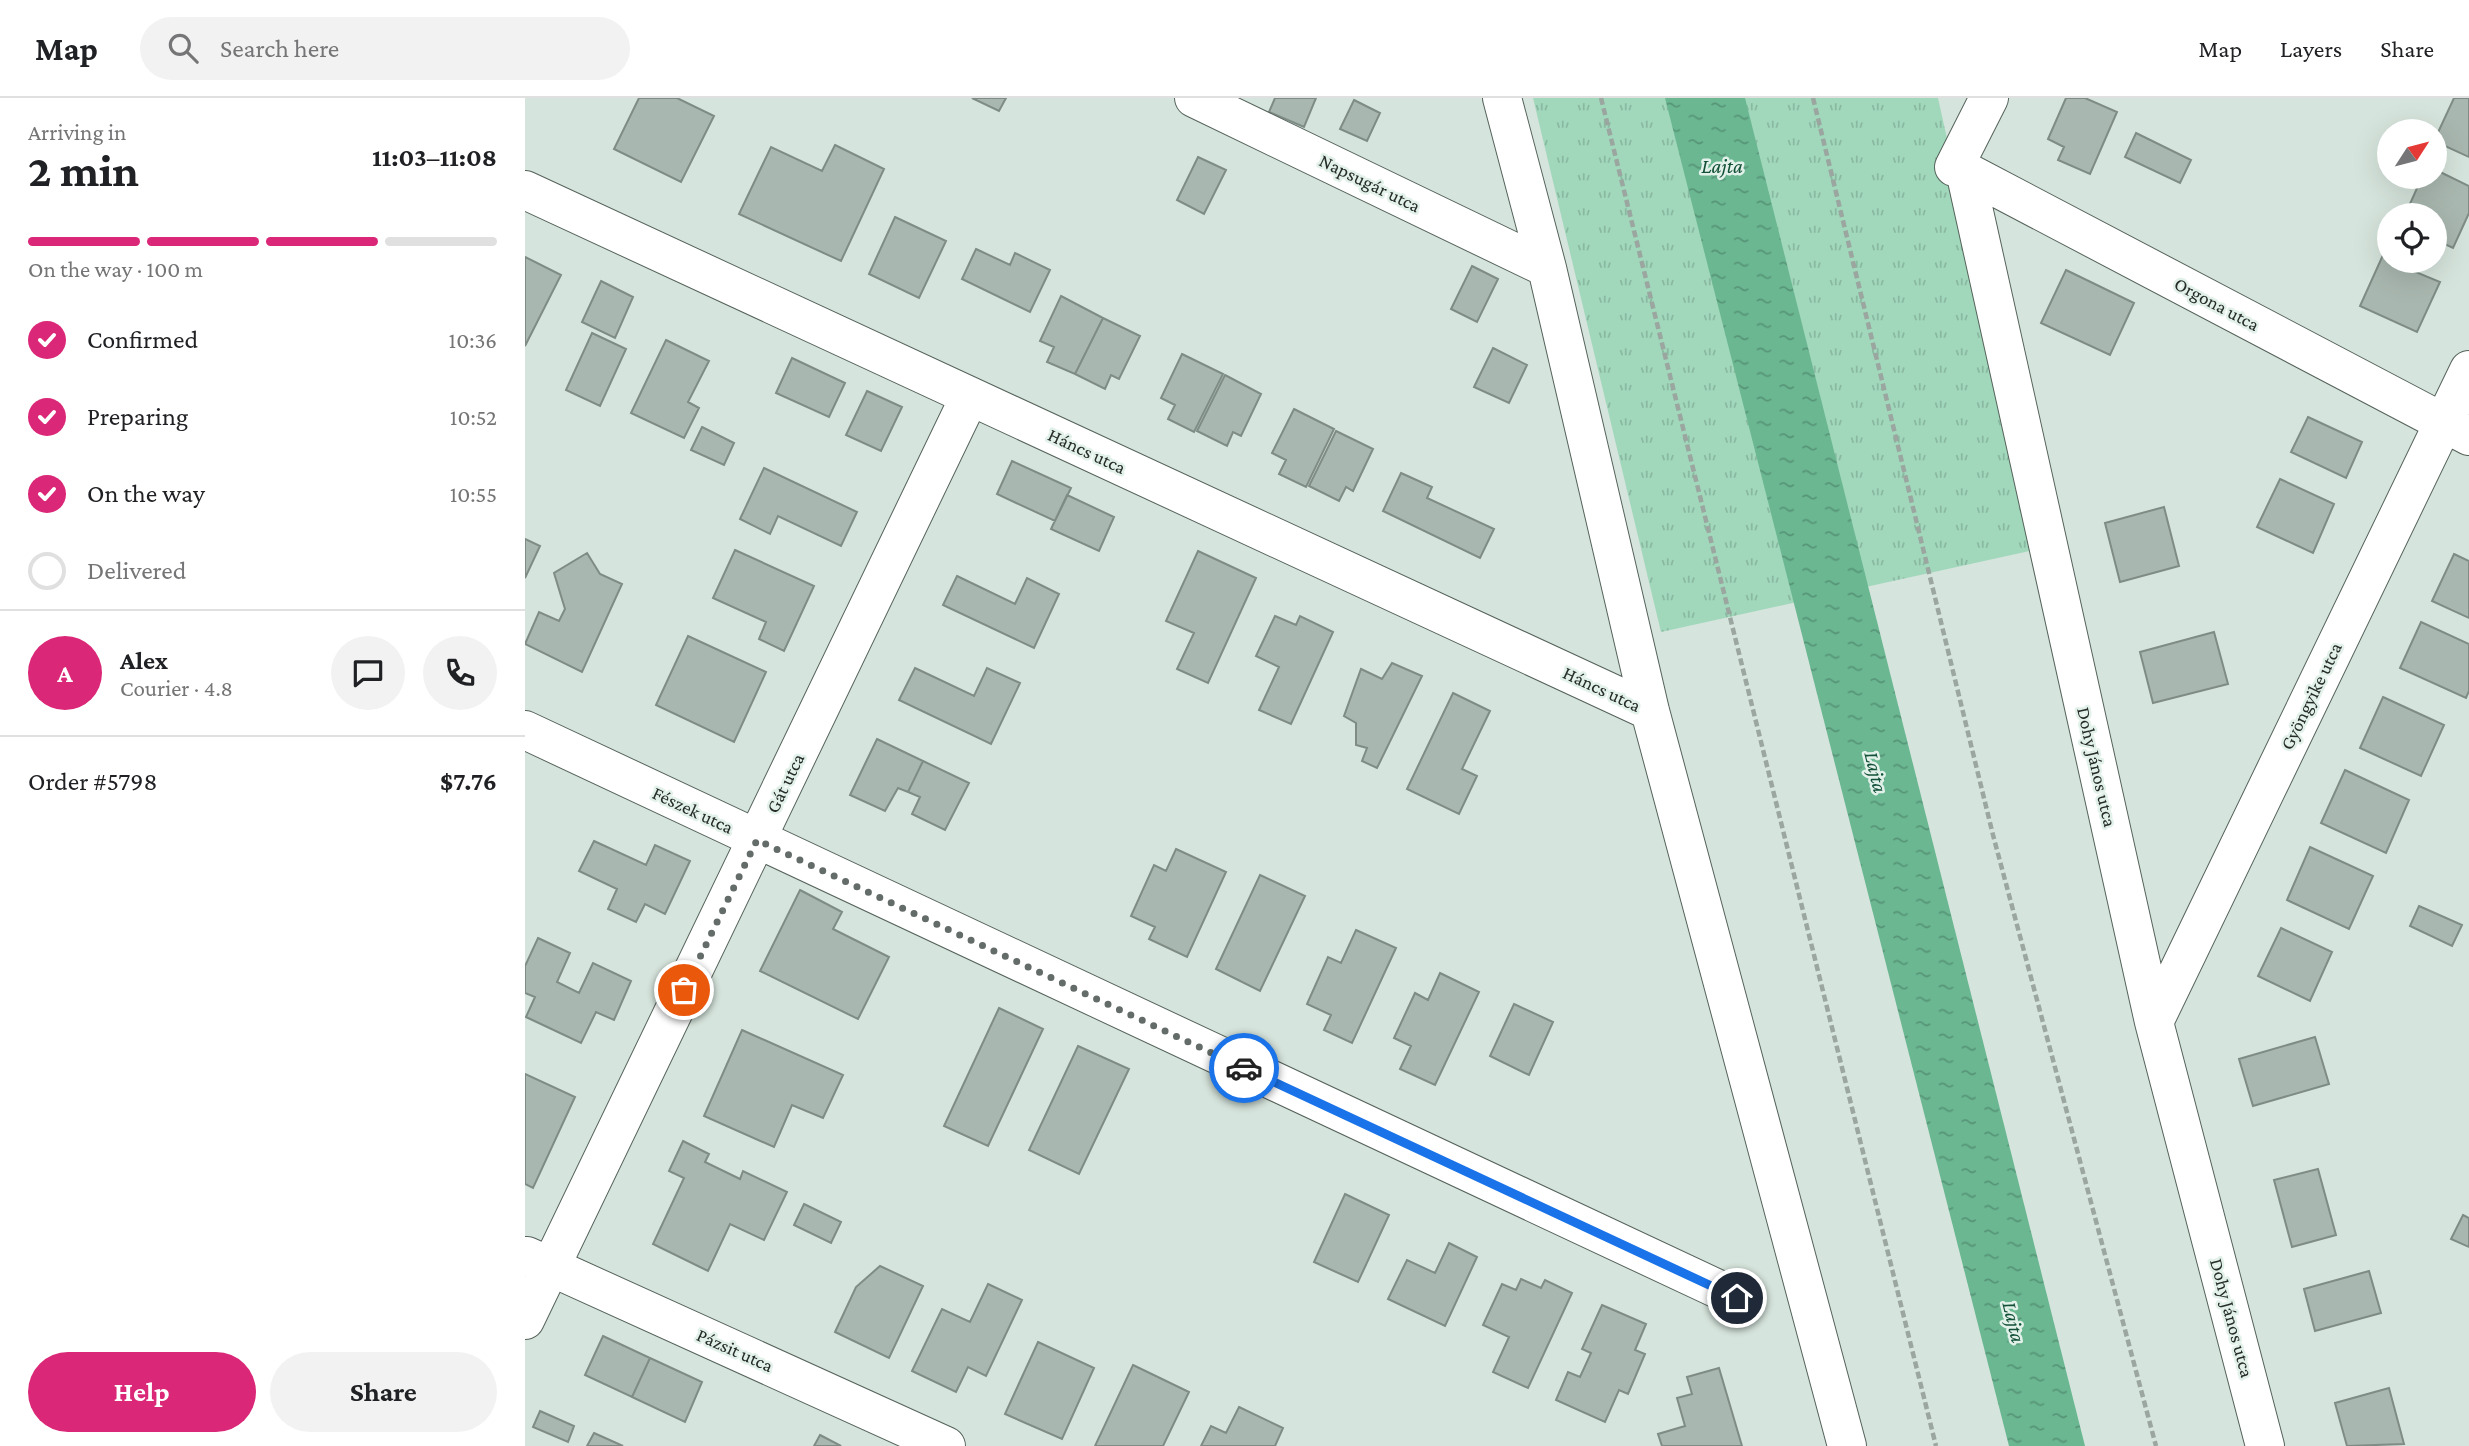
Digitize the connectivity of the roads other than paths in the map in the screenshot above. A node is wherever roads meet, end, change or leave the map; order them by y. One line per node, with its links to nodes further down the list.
1 (1194, 98): 6 (street, Napsugár utca)
2 (1502, 98): 6 (street)
3 (1989, 98): 4 (street, Dohy János utca)
4 (1965, 171): 9 (street, Orgona utca); 13 (street, Dohy János utca)
5 (525, 190): 8 (street, Háncs utca)
6 (1547, 268): 10 (street)
7 (2469, 370): 9 (street, Gyöngyike utca)
8 (969, 396): 10 (street, Háncs utca); 12 (street, Gát utca)
9 (2456, 429): 13 (street, Gyöngyike utca)
10 (1650, 711): 18 (street)
11 (525, 730): 12 (street, Fészek utca)
12 (757, 840): 14 (street, Gát utca); 15 (street, Fészek utca)
13 (2154, 1022): 19 (street, Dohy János utca)
14 (537, 1260): 16 (street, Gát utca); 17 (street, Pázsit utca)
15 (1737, 1298)
16 (525, 1320)
17 (946, 1446)
18 (1847, 1446)
19 (2265, 1446)

